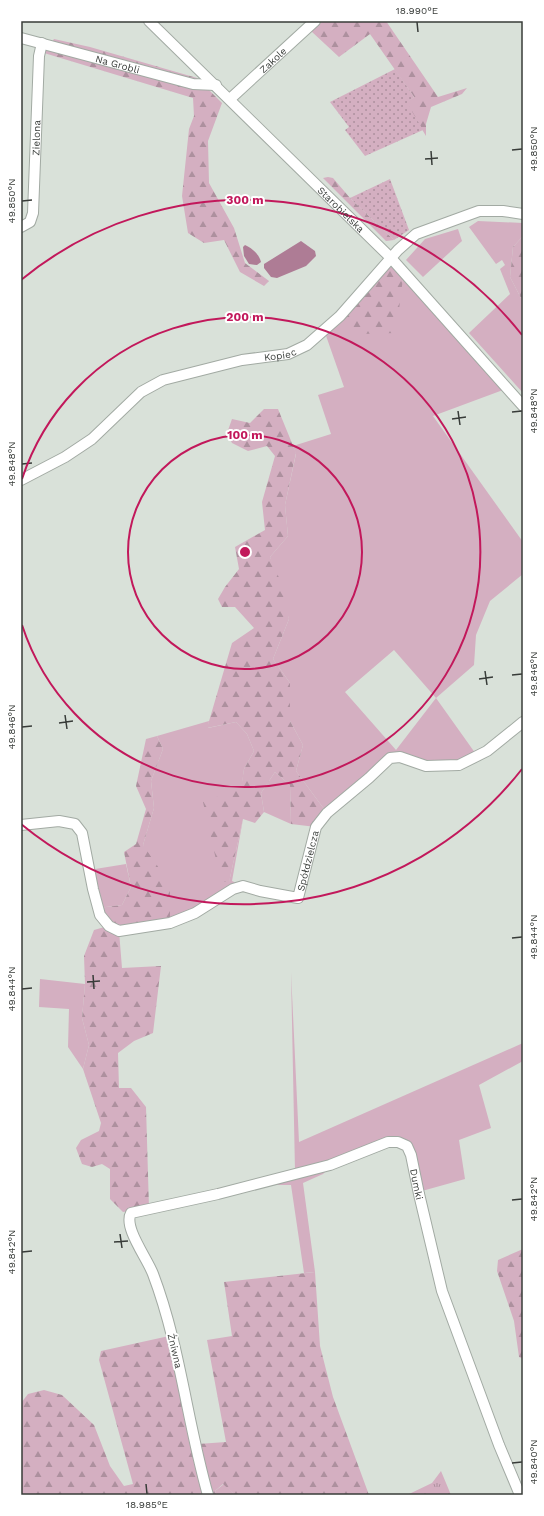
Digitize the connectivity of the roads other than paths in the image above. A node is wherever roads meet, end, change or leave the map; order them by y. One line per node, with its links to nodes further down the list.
1 (149, 21): 5 (street, Starobielska)
2 (316, 21): 6 (street, Zakole)
3 (21, 38): 4 (street, Na Grobli)
4 (42, 42): 5 (street, Na Grobli); 8 (street, Zielona)
5 (216, 85): 6 (street, Starobielska)
6 (230, 99): 9 (street, Starobielska)
7 (523, 214): 9 (street, Kopiec)
8 (21, 227)
9 (391, 258): 10 (street, Starobielska); 11 (street, Kopiec)
10 (523, 406)
11 (21, 480)
12 (523, 722): 13 (street, Spółdzielcza)
13 (21, 825)
14 (131, 1213): 15 (street, Żniwna); 16 (street, Dumki)
15 (208, 1495)
16 (520, 1495)

